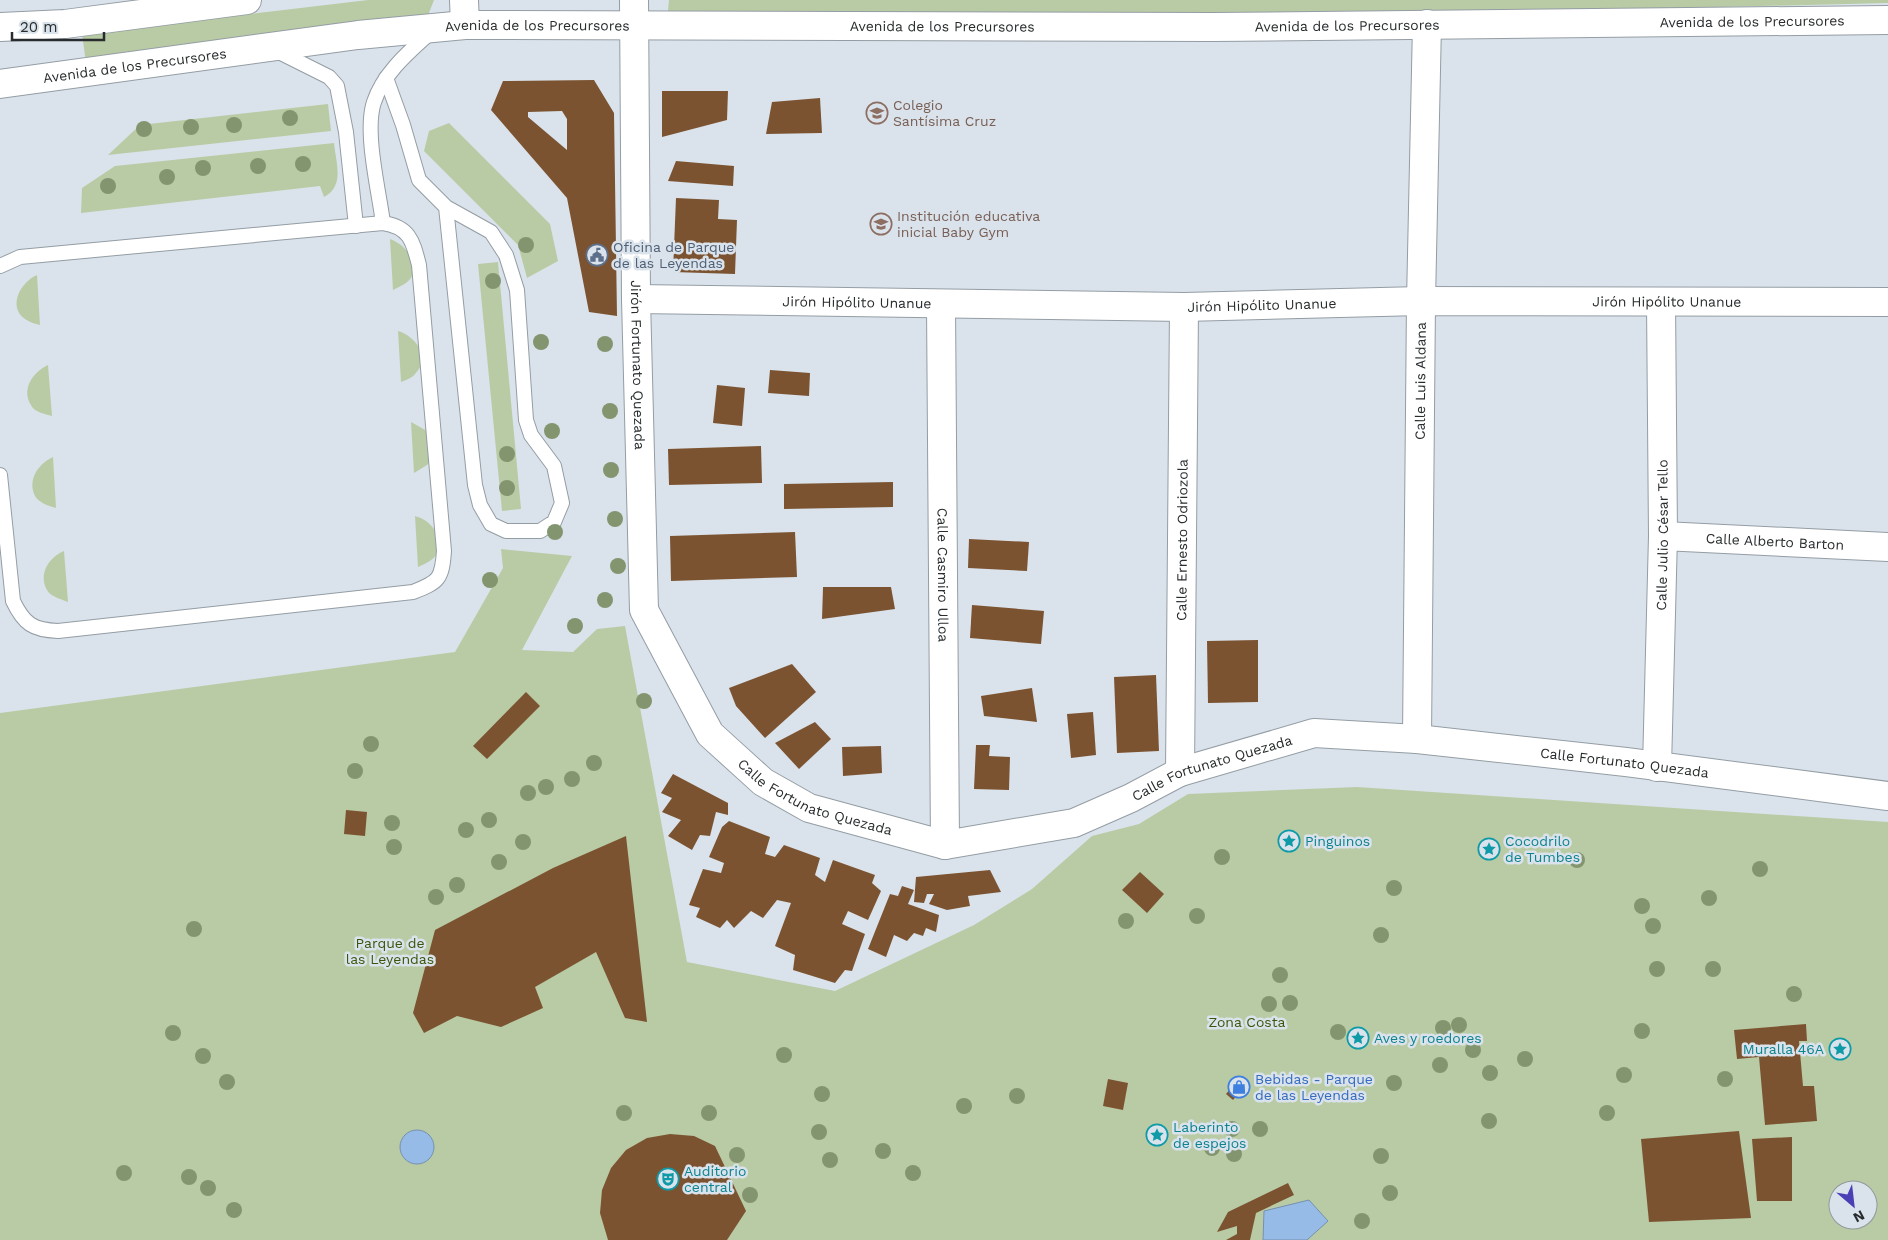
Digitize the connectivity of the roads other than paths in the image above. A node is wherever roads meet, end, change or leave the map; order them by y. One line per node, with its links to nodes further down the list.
1 (247, 0): 6 (street)
2 (464, 12): 3 (street, Avenida de los Precursores); 7 (street, Avenida de los Precursores)
3 (634, 12): 5 (street, Avenida de los Precursores); 15 (street, Jirón Fortunato Quezada)
4 (1888, 20): 5 (street, Avenida de los Precursores)
5 (1427, 24): 16 (street, Calle Luis Aldana)
6 (0, 27)
7 (436, 27): 8 (street, Avenida de los Precursores); 9 (lane)
8 (270, 47): 10 (street, Avenida de los Precursores); 13 (lane)
9 (386, 78): 11 (lane); 12 (lane)
10 (0, 84)
11 (446, 207): 11 (lane)
12 (383, 224): 13 (lane); 21 (lane)
13 (356, 226): 14 (lane)
14 (0, 266)
15 (636, 299): 19 (street, Jirón Hipólito Unanue); 24 (street, Jirón Fortunato Quezada)
16 (1421, 301): 17 (street, Jirón Hipólito Unanue); 20 (street, Jirón Hipólito Unanue); 25 (street, Calle Luis Aldana)
17 (1661, 302): 18 (street, Jirón Hipólito Unanue); 22 (street, Calle Julio César Tello)
18 (1888, 302)
19 (941, 304): 20 (street, Jirón Hipólito Unanue); 29 (street, Calle Casmiro Ulloa)
20 (1184, 307): 27 (street, Calle Ernesto Odriozola)
21 (0, 475)
22 (1663, 536): 23 (street, Calle Alberto Barton); 26 (street, Calle Julio César Tello)
23 (1888, 547)
24 (644, 610): 29 (street, Calle Fortunato Quezada)
25 (1418, 739): 26 (street, Calle Fortunato Quezada); 27 (street, Calle Fortunato Quezada)
26 (1657, 767): 28 (street, Calle Fortunato Quezada)
27 (1180, 772): 29 (street, Calle Fortunato Quezada)
28 (1888, 796)
29 (945, 845)

